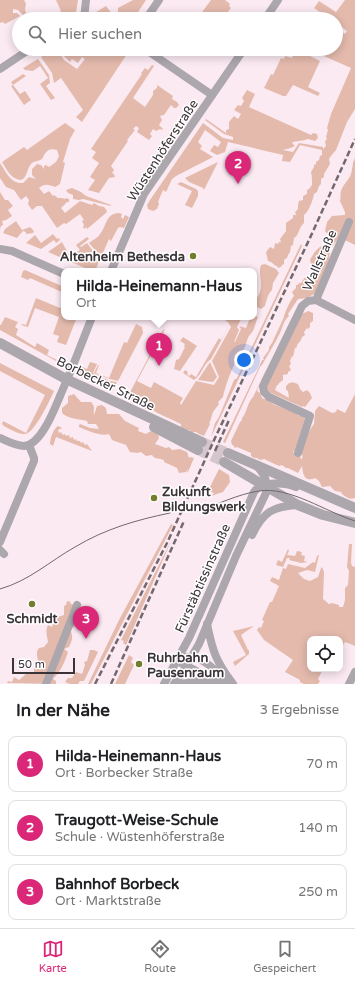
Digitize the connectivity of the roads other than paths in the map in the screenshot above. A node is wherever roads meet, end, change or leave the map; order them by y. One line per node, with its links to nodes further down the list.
1 (86, 0): 4 (street)
2 (159, 0): 5 (street)
3 (278, 0): 6 (street)
4 (85, 12)
5 (151, 12)
6 (270, 12)
7 (20, 56): 10 (street)
8 (155, 56): 11 (street)
9 (239, 56): 11 (street, Wüstenhöferstraße)
10 (0, 69)
11 (212, 95): 14 (street, Wüstenhöferstraße)
12 (349, 222): 16 (street, Wallstraße)
13 (0, 249): 15 (street)
14 (112, 268)
15 (61, 273)
16 (316, 300): 18 (street); 23 (street, Wallstraße)
17 (91, 320): 22 (street, bridge)
18 (355, 320)
19 (0, 343): 20 (street, Borbecker Straße)
20 (0, 352)
21 (0, 438): 22 (street)
22 (29, 445): 29 (street)
23 (298, 453)
24 (255, 464): 25 (street); 25 (street); 27 (street)
25 (265, 486): 26 (street); 27 (street); 30 (street, Fürstäbtissinstraße); 34 (street, Fürstäbtissinstraße)
26 (298, 506): 28 (street); 30 (street)
27 (351, 506)
28 (355, 523)
29 (0, 542)
30 (235, 558): 32 (street, Fürstäbtissinstraße)
31 (77, 605): 38 (street)
32 (207, 624): 33 (street, Fürstäbtissinstraße); 43 (street, Fürstäbtissinstraße)
33 (192, 657): 34 (street); 35 (street, Fürstäbtissinstraße); 43 (street, Fürstäbtissinstraße)
34 (177, 661): 35 (street); 39 (street, Fürstäbtissinstraße)
35 (186, 666): 37 (street); 40 (street, Fürstäbtissinstraße)
36 (355, 672): 44 (street)
37 (216, 680): 41 (street); 42 (street)
38 (46, 684)
39 (164, 684)
40 (174, 684)
41 (182, 684)
42 (226, 684)
43 (233, 684)
44 (349, 684)

